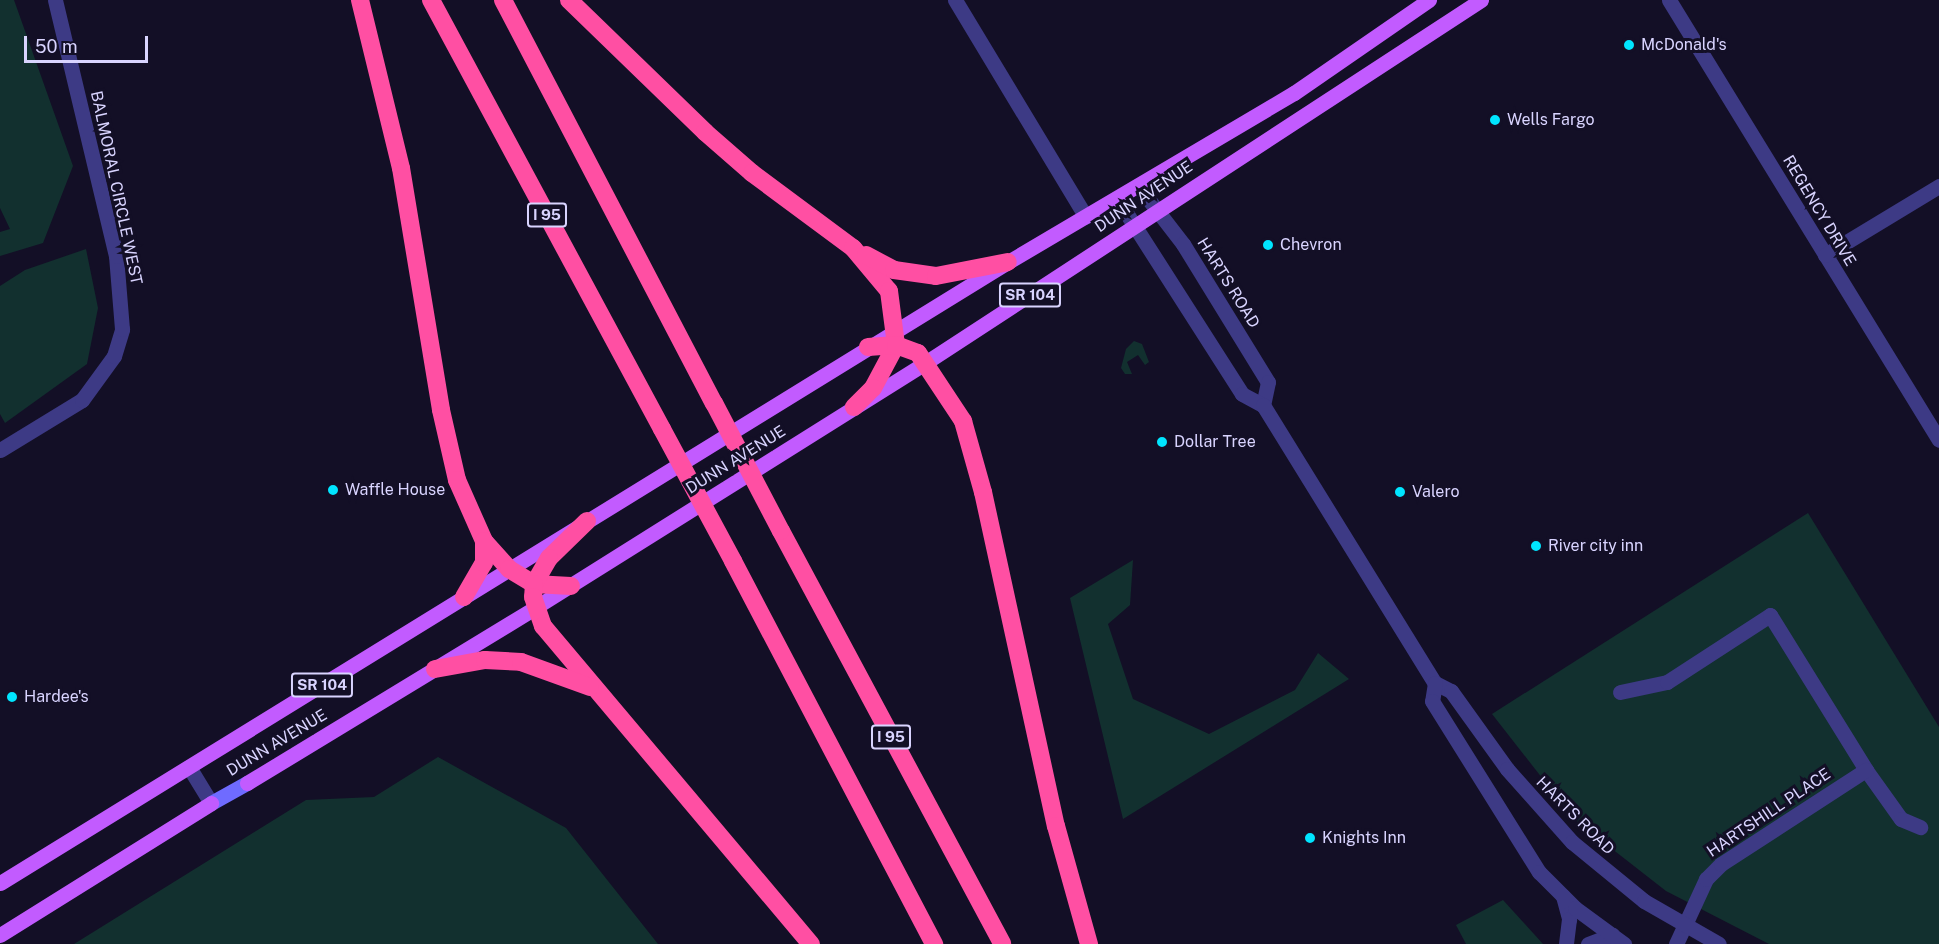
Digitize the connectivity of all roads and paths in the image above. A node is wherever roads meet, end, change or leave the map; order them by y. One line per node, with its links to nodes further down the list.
1 (55, 0): 25 (street, BALMORAL CIRCLE WEST)
2 (360, 0): 27 (highway)
3 (431, 0): 47 (highway, I 95, bridge)
4 (502, 0): 48 (highway, I 95, bridge)
5 (569, 0): 16 (highway)
6 (955, 0): 14 (street)
7 (1429, 0): 11 (main road, DUNN AVENUE / SR 104)
8 (1481, 0): 13 (main road, DUNN AVENUE / SR 104)
9 (1669, 0): 17 (street, REGENCY DRIVE)
10 (1939, 186): 17 (street)
11 (1139, 187): 12 (main road, DUNN AVENUE / SR 104); 13 (street, HARTS ROAD)
12 (1118, 200): 14 (main road, DUNN AVENUE / SR 104); 15 (street, HARTS ROAD)
13 (1157, 210): 15 (main road, DUNN AVENUE / SR 104); 22 (street, HARTS ROAD)
14 (1086, 218): 18 (main road, DUNN AVENUE / SR 104)
15 (1133, 224): 21 (main road, DUNN AVENUE / SR 104); 22 (street, HARTS ROAD)
16 (853, 248): 18 (highway); 19 (highway)
17 (1825, 255): 24 (street, REGENCY DRIVE)
18 (1008, 261): 19 (main road, DUNN AVENUE / SR 104)
19 (896, 338): 20 (highway); 21 (highway); 23 (highway)
20 (868, 347): 26 (main road, DUNN AVENUE / SR 104)
21 (925, 363): 23 (main road, DUNN AVENUE / SR 104); 49 (highway)
22 (1263, 405): 34 (street, HARTS ROAD)
23 (854, 407): 30 (main road, DUNN AVENUE / SR 104)
24 (1939, 440)
25 (0, 450)
26 (587, 521): 28 (main road, DUNN AVENUE / SR 104); 29 (highway)
27 (484, 541): 28 (highway); 31 (highway)
28 (509, 569): 29 (highway); 31 (main road, DUNN AVENUE / SR 104)
29 (534, 584): 30 (highway); 32 (highway)
30 (571, 586): 32 (main road, DUNN AVENUE / SR 104)
31 (464, 597): 37 (main road, DUNN AVENUE / SR 104)
32 (536, 608): 33 (main road, DUNN AVENUE / SR 104); 35 (highway)
33 (435, 669): 35 (highway); 39 (main road, DUNN AVENUE / SR 104)
34 (1435, 683): 42 (street, HARTS ROAD); 43 (street, HARTS ROAD)
35 (598, 690): 46 (highway)
36 (1620, 692): 38 (street)
37 (189, 767): 39 (street); 41 (main road, DUNN AVENUE / SR 104)
38 (1866, 770): 40 (street); 43 (street, HARTSHILL PLACE)
39 (211, 803): 44 (main road, DUNN AVENUE / SR 104)
40 (1920, 827)
41 (0, 883)
42 (1563, 896): 45 (street, HARTS ROAD); 50 (street)
43 (1684, 925): 52 (street, HARTSHILL PLACE); 53 (street, HARTS ROAD)
44 (0, 935)
45 (1618, 939): 51 (street)
46 (811, 944)
47 (934, 944)
48 (1002, 944)
49 (1089, 944)
50 (1566, 944)
51 (1588, 944)
52 (1676, 944)
53 (1719, 944)

